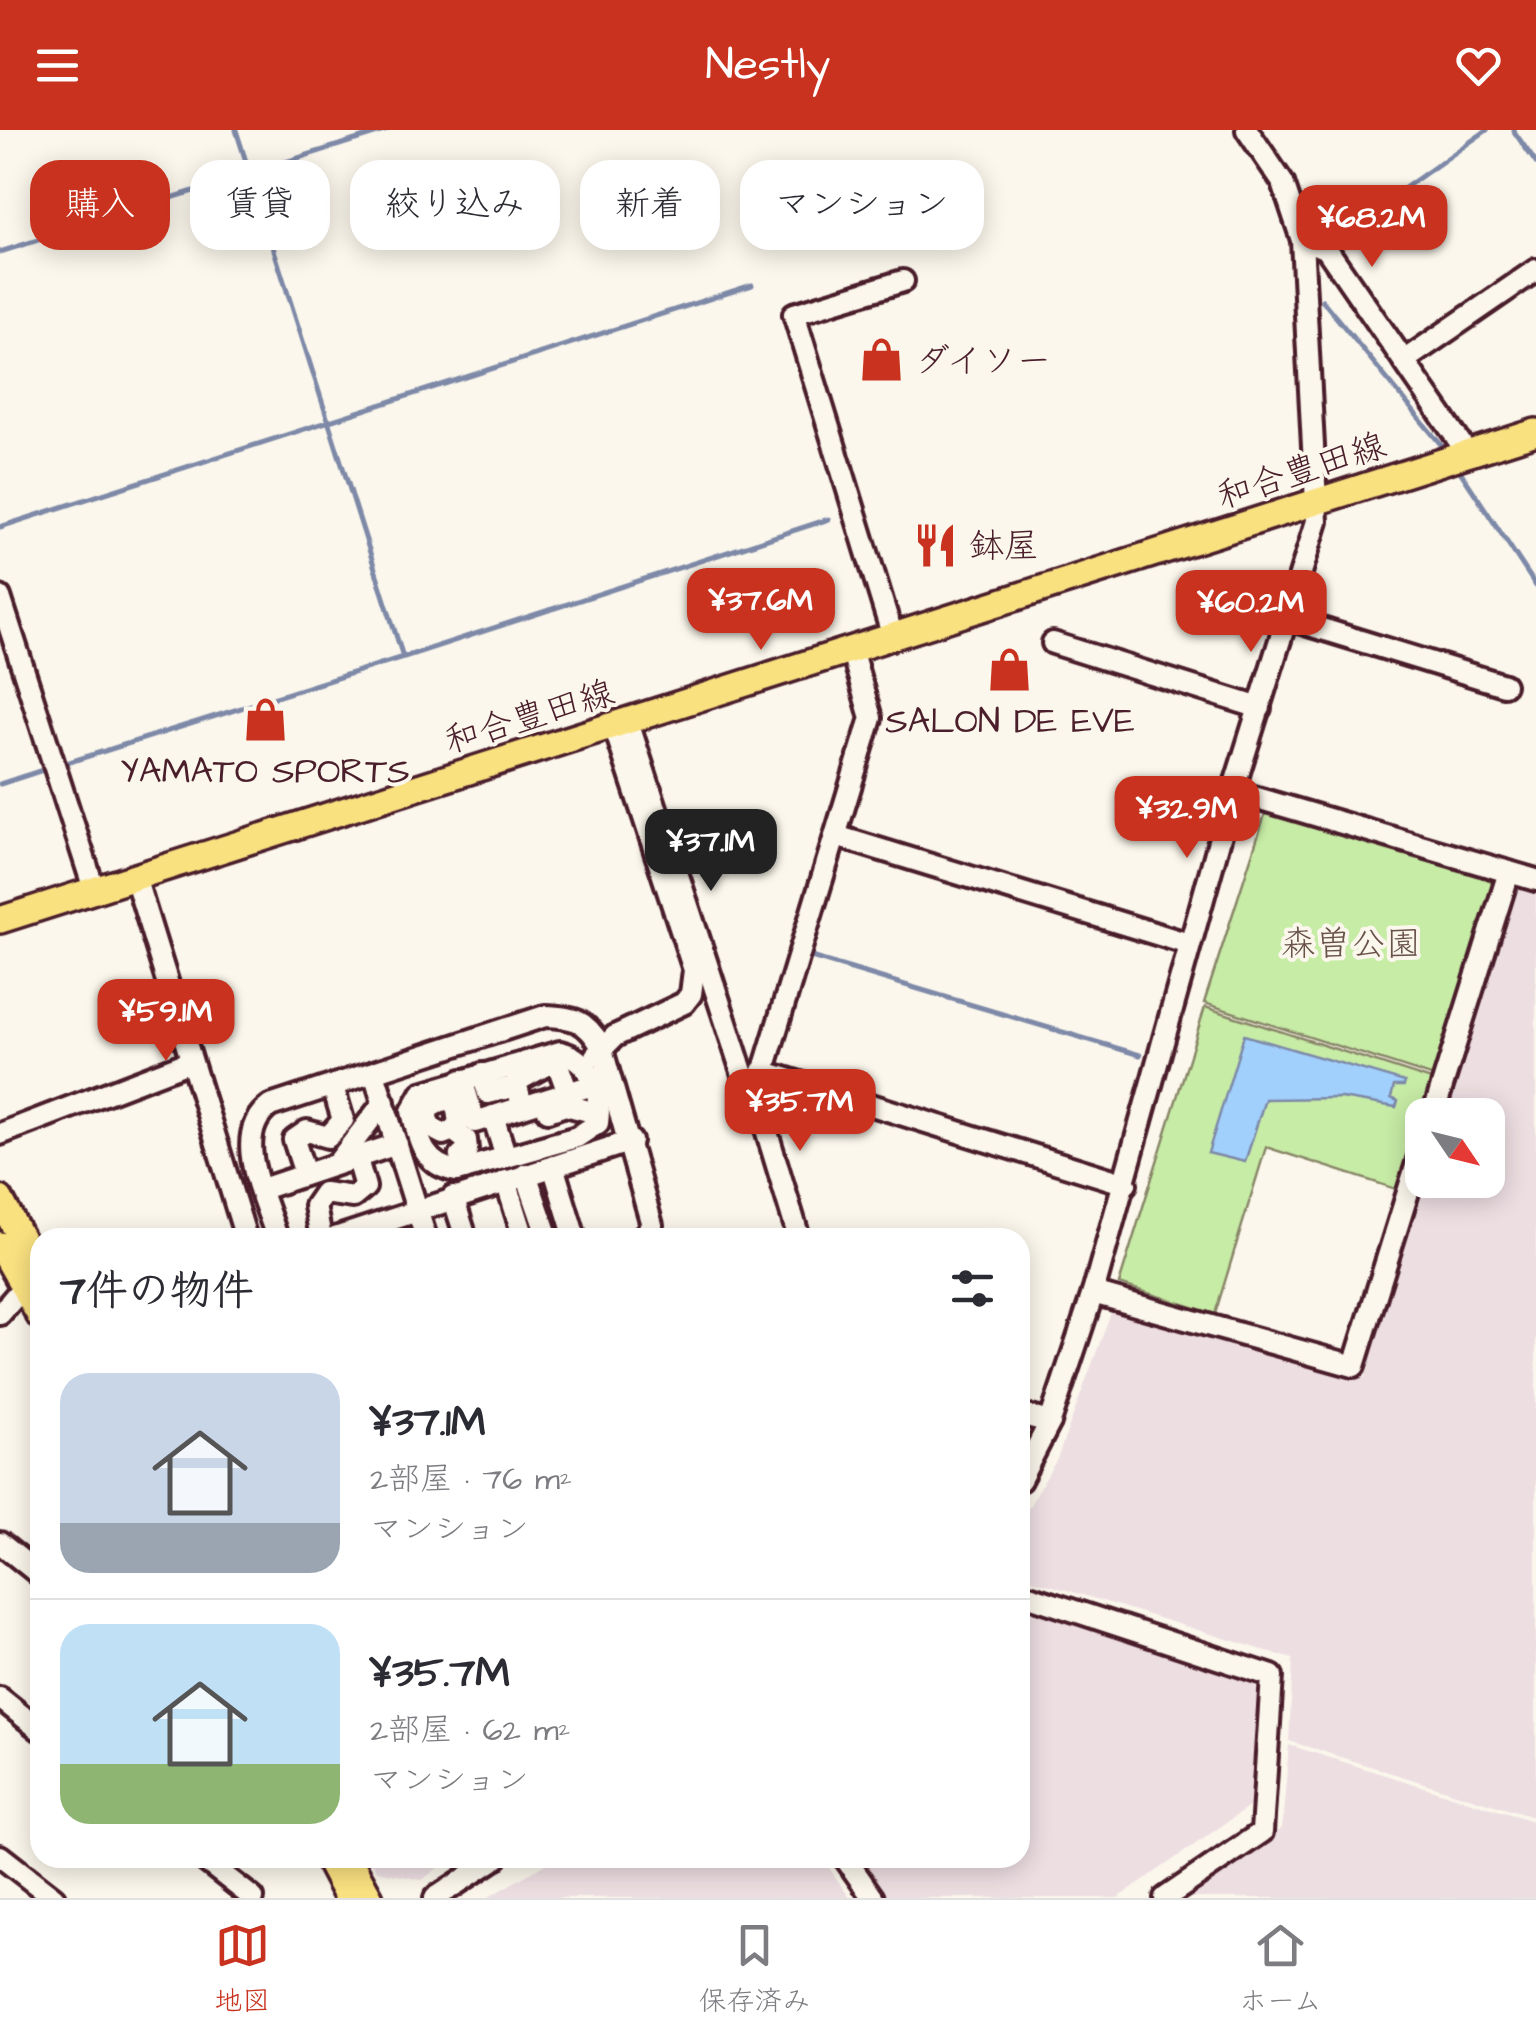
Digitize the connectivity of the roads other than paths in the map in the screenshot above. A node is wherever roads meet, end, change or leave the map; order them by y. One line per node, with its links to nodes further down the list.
1 (1246, 130): 2 (street)
2 (1302, 240): 5 (street); 8 (street)
3 (1536, 270): 5 (street)
4 (904, 281): 11 (street)
5 (1406, 360): 7 (street)
6 (1536, 432): 7 (main road, 和合豊田線)
7 (1468, 454): 8 (main road, 和合豊田線)
8 (1317, 500): 10 (street); 11 (main road, 和合豊田線)
9 (0, 597): 13 (street)
10 (1289, 619): 15 (street); 16 (street)
11 (893, 637): 14 (main road, 和合豊田線)
12 (1052, 643): 16 (street)
13 (8, 650): 23 (street)
14 (852, 652): 17 (main road, 和合豊田線); 19 (street)
15 (1504, 685)
16 (1260, 708): 18 (street)
17 (621, 724): 21 (main road, 和合豊田線); 26 (street); 35 (street)
18 (1234, 791): 20 (street); 25 (street)
19 (836, 836): 25 (street); 29 (street)
20 (1509, 872): 22 (street); 36 (street)
21 (135, 877): 23 (main road, 和合豊田線); 27 (street)
22 (1536, 880)
23 (94, 890): 24 (main road, 和合豊田線)
24 (0, 920)
25 (1189, 944): 49 (street)
26 (600, 1046): 30 (street); 33 (street); 42 (street)
27 (191, 1061): 41 (street); 55 (street)
28 (512, 1066): 31 (street); 33 (street); 34 (street)
29 (762, 1071): 35 (street); 49 (street)
30 (374, 1073): 32 (street); 37 (street)
31 (472, 1077): 38 (street); 39 (street); 44 (street)
32 (333, 1087): 47 (street); 50 (street)
33 (591, 1092): 34 (street); 44 (street); 44 (street)
34 (568, 1093): 38 (street)
35 (756, 1096): 65 (street)
36 (1437, 1098)
37 (384, 1102): 43 (street); 45 (street)
38 (522, 1107): 44 (street)
39 (421, 1122): 40 (street); 40 (street); 44 (street)
40 (448, 1132): 44 (street)
41 (0, 1134)
42 (631, 1141): 46 (street); 64 (street)
43 (397, 1144): 45 (street); 54 (street)
44 (486, 1145)
45 (347, 1159): 47 (street); 57 (street)
46 (553, 1166): 48 (street); 63 (street)
47 (305, 1174): 50 (street)
48 (516, 1177): 51 (street); 61 (street); 62 (street)
49 (1126, 1184): 69 (street)
50 (262, 1189): 56 (street)
51 (453, 1197): 54 (street); 60 (street)
52 (0, 1198): 66 (main road)
53 (1406, 1198): 69 (street)
54 (418, 1208): 58 (street); 59 (street)
55 (243, 1228)
56 (274, 1228)
57 (319, 1228)
58 (378, 1228)
59 (423, 1228)
60 (463, 1228)
61 (522, 1228)
62 (543, 1228)
63 (572, 1228)
64 (649, 1228)
65 (796, 1228)
66 (7, 1254): 67 (main road)
67 (30, 1274)
68 (30, 1281): 70 (street)
69 (1093, 1293): 72 (street)
70 (0, 1314)
71 (1030, 1417): 72 (street)
72 (1050, 1422): 73 (street)
73 (1030, 1461)
74 (0, 1544): 75 (street)
75 (30, 1567)
76 (1030, 1596): 91 (street)
77 (0, 1698): 78 (street)
78 (30, 1722)
79 (0, 1856): 85 (street)
80 (215, 1868): 86 (street)
81 (332, 1868): 87 (main road)
82 (354, 1868): 88 (main road)
83 (481, 1868): 89 (street)
84 (852, 1868): 90 (street)
85 (54, 1898)
86 (253, 1898)
87 (348, 1898)
88 (370, 1898)
89 (436, 1898)
90 (874, 1898)
91 (1166, 1898)

